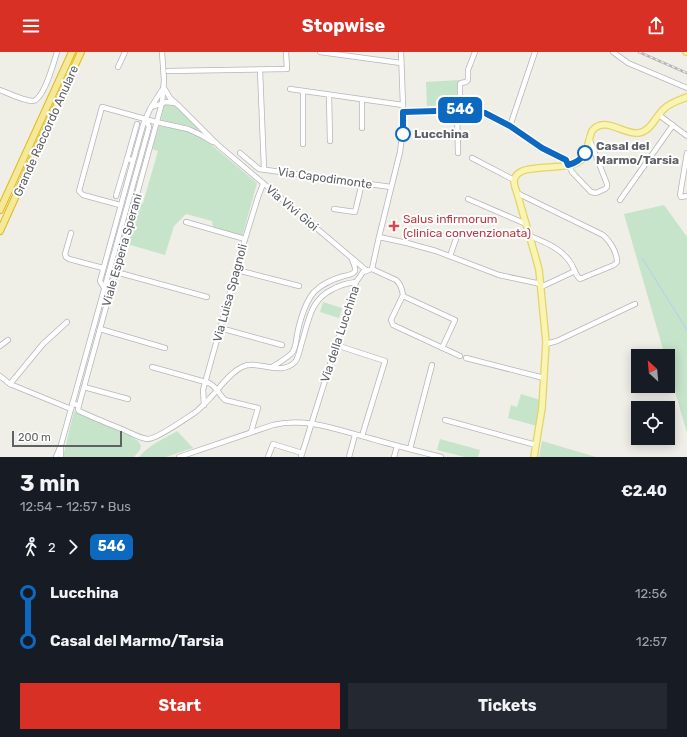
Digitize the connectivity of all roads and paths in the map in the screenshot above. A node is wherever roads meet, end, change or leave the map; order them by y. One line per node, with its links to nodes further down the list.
1 (57, 52): 19 (street)
2 (72, 52): 67 (highway, Grande Raccordo Anulare)
3 (81, 52): 73 (highway, Grande Raccordo Anulare)
4 (125, 52): 13 (street)
5 (162, 52): 16 (street, Viale Esperia Sperani)
6 (286, 52): 14 (street)
7 (320, 52): 12 (street)
8 (401, 52): 12 (street)
9 (475, 52): 28 (street)
10 (535, 52): 35 (street)
11 (613, 52): 17 (street)
12 (401, 63): 26 (street)
13 (118, 67)
14 (260, 70): 15 (street); 52 (street)
15 (168, 71)
16 (164, 87): 24 (street, Viale Esperia Sperani); 25 (street, Via Vivi Gioi); 27 (street, Viale Esperia Sperani)
17 (687, 88)
18 (290, 89): 20 (street)
19 (0, 90)
20 (303, 91): 21 (street); 41 (street)
21 (329, 95): 23 (street); 40 (street)
22 (687, 97): 30 (main road)
23 (362, 100): 26 (street); 37 (street)
24 (162, 103): 25 (street); 27 (street); 32 (street, Viale Esperia Sperani)
25 (175, 103): 43 (street, Via Vivi Gioi)
26 (402, 105): 29 (street)
27 (151, 107): 31 (street, Viale Esperia Sperani)
28 (458, 110): 29 (street); 35 (street); 46 (street)
29 (403, 112): 58 (street)
30 (658, 115): 34 (street); 39 (main road)
31 (146, 119): 32 (street, Via Vivi Gioi); 36 (street); 50 (street, Viale Esperia Sperani); 65 (street, Via Vivi Gioi)
32 (156, 122): 36 (street); 42 (street, Viale Esperia Sperani); 43 (street, Via Vivi Gioi)
33 (137, 124): 49 (street)
34 (673, 125): 38 (street); 64 (street)
35 (510, 126): 51 (street)
36 (149, 127): 44 (street, Viale Esperia Sperani)
37 (362, 128)
38 (687, 136)
39 (589, 138): 51 (main road); 51 (street)
40 (330, 142)
41 (303, 144)
42 (151, 145): 44 (street); 59 (street, Viale Esperia Sperani)
43 (218, 145): 56 (street, Via Vivi Gioi)
44 (143, 150): 54 (street, Viale Esperia Sperani)
45 (240, 153): 52 (street, Via Capodimonte)
46 (458, 153)
47 (687, 153): 62 (street)
48 (472, 158): 53 (street)
49 (127, 159): 50 (street); 50 (street); 61 (street)
50 (133, 160): 57 (street, Viale Esperia Sperani)
51 (568, 165): 53 (main road)
52 (264, 170): 55 (street, Via Capodimonte)
53 (514, 180): 60 (main road)
54 (134, 182): 57 (street); 59 (street); 72 (street, Viale Esperia Sperani)
55 (362, 183): 58 (street, Via Capodimonte); 66 (street)
56 (263, 184): 78 (street, Via Luisa Spagnoli); 80 (street, Via Vivi Gioi)
57 (126, 186): 65 (street, Viale Esperia Sperani)
58 (391, 187): 77 (street)
59 (138, 190): 71 (street, Viale Esperia Sperani)
60 (516, 193): 70 (main road); 85 (street)
61 (116, 196)
62 (687, 196)
63 (468, 199): 70 (street)
64 (620, 200)
65 (120, 205): 69 (street, Viale Esperia Sperani)
66 (334, 209)
67 (0, 210)
68 (186, 222): 78 (street)
69 (116, 223): 72 (street); 81 (street, Viale Esperia Sperani)
70 (526, 224): 76 (main road)
71 (128, 227): 72 (street); 86 (street, Viale Esperia Sperani)
72 (121, 230): 91 (street, Viale Esperia Sperani)
73 (0, 231)
74 (71, 233): 81 (street)
75 (457, 236): 79 (street)
76 (530, 236): 85 (street); 90 (main road)
77 (379, 237): 79 (street); 82 (street)
78 (245, 239): 83 (street, Via Luisa Spagnoli)
79 (450, 256): 90 (street)
80 (351, 258): 84 (street, Via Vivi Gioi); 92 (street)
81 (103, 268): 91 (street, Viale Esperia Sperani)
82 (372, 269): 84 (street); 94 (street)
83 (236, 270): 89 (street); 100 (street, Via Luisa Spagnoli)
84 (366, 270): 87 (street, Via della Lucchina)
85 (575, 271): 90 (street)
86 (116, 272): 88 (street, Viale Esperia Sperani); 95 (street)
87 (356, 282): 93 (street); 105 (street, Via della Lucchina)
88 (113, 284): 91 (street); 98 (street, Viale Esperia Sperani)
89 (299, 286)
90 (541, 286): 103 (main road)
91 (104, 288): 97 (street, Viale Esperia Sperani)
92 (318, 289): 93 (street); 115 (street)
93 (322, 295): 115 (street)
94 (403, 296): 109 (street); 109 (street)
95 (207, 297)
96 (635, 304): 103 (street)
97 (98, 311): 98 (street); 110 (street, Viale Esperia Sperani)
98 (102, 320): 101 (street, Viale Esperia Sperani)
99 (67, 322): 119 (street)
100 (220, 328): 104 (street); 118 (street, Via Luisa Spagnoli)
101 (100, 329): 107 (street, Viale Esperia Sperani); 108 (street)
102 (8, 340): 106 (street)
103 (546, 344): 117 (main road)
104 (282, 345)
105 (336, 345): 128 (street, Via della Lucchina); 131 (street)
106 (0, 346)
107 (95, 346): 110 (street); 120 (street, Viale Esperia Sperani)
108 (165, 348)
109 (442, 348): 111 (street)
110 (87, 351): 123 (street, Viale Esperia Sperani)
111 (460, 356)
112 (466, 358): 117 (street)
113 (432, 365): 135 (street)
114 (152, 367): 118 (street)
115 (272, 367): 121 (street)
116 (0, 376): 119 (street)
117 (544, 378): 133 (main road)
118 (206, 382): 121 (street); 125 (street, Via Luisa Spagnoli)
119 (10, 384): 126 (street)
120 (84, 387): 122 (street); 124 (street, Viale Esperia Sperani)
121 (217, 390): 125 (street); 129 (street)
122 (128, 399)
123 (72, 404): 124 (street); 126 (street, Viale Esperia Sperani)
124 (79, 405): 125 (street)
125 (204, 405)
126 (71, 409): 132 (street, Viale Esperia Sperani)
127 (445, 420): 133 (street)
128 (312, 423): 129 (street); 130 (street); 136 (street, Via della Lucchina)
129 (251, 432): 140 (street)
130 (355, 435): 131 (street); 142 (street)
131 (362, 436): 134 (street)
132 (61, 445): 138 (street, Viale Esperia Sperani); 139 (street, Viale Esperia Sperani)
133 (536, 445): 145 (main road)
134 (397, 446): 135 (street); 143 (street)
135 (410, 449): 137 (street)
136 (301, 455): 141 (street)
137 (433, 456): 144 (street)
138 (56, 457)
139 (62, 457)
140 (179, 457)
141 (268, 457)
142 (349, 457)
143 (394, 457)
144 (440, 457)
145 (534, 457)

